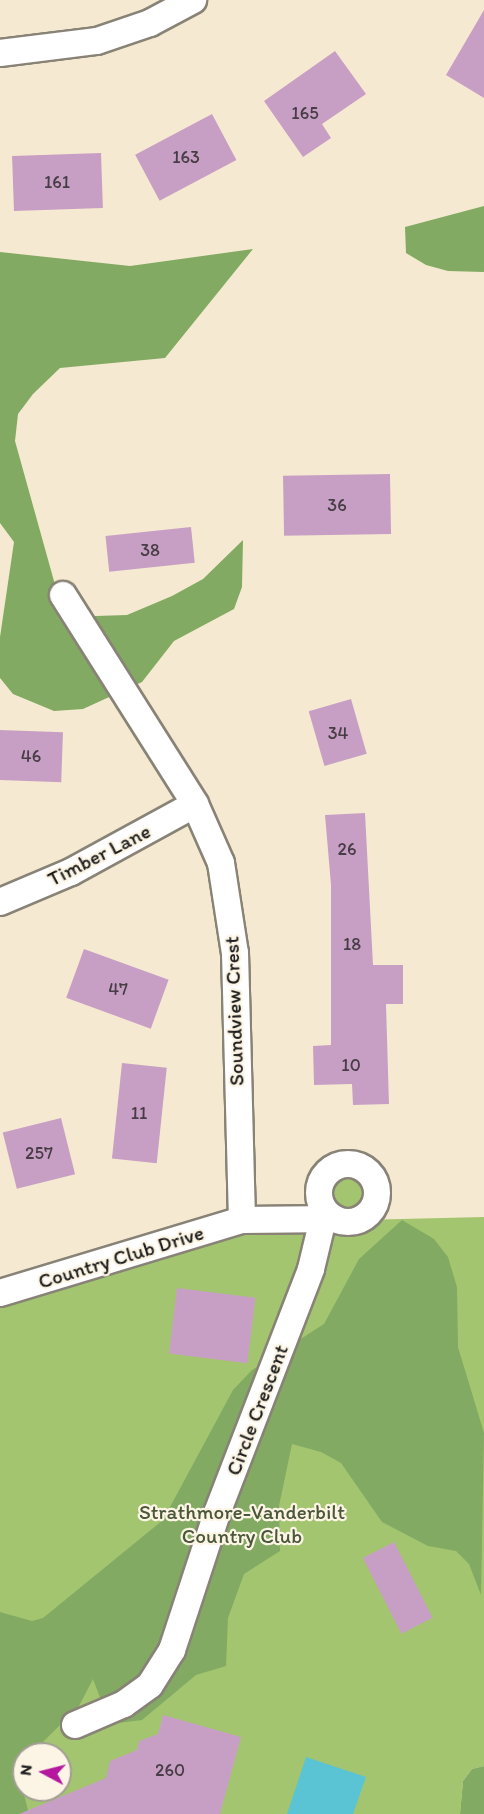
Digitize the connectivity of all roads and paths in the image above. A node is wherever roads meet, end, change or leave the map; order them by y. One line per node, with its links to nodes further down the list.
1 (193, 0): 2 (street)
2 (0, 53)
3 (63, 595): 4 (street, Soundview Crest)
4 (195, 804): 5 (street, Timber Lane); 6 (street, Soundview Crest)
5 (0, 902)
6 (242, 1220): 7 (street, Country Club Drive); 8 (street, Circle Crescent)
7 (0, 1293)
8 (75, 1725)

